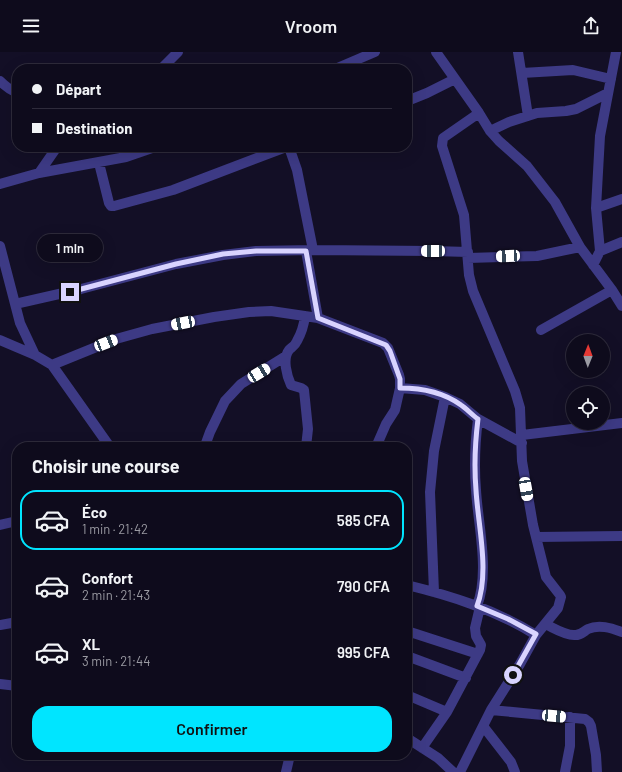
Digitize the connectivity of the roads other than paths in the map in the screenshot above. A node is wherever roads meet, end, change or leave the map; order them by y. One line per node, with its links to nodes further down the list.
1 (178, 52): 6 (street)
2 (375, 52): 7 (street)
3 (436, 52): 9 (street)
4 (518, 52): 8 (street)
5 (616, 52): 10 (street)
6 (166, 64)
7 (347, 64)
8 (522, 73): 10 (street); 16 (street)
9 (455, 79): 14 (street); 15 (street)
10 (610, 79): 13 (street)
11 (0, 81): 12 (street)
12 (12, 91)
13 (608, 93): 16 (street); 26 (street)
14 (412, 99)
15 (480, 113): 17 (street); 32 (street)
16 (528, 116): 17 (street)
17 (490, 131): 29 (street)
18 (54, 152): 23 (street)
19 (137, 152): 22 (street)
20 (273, 152): 22 (street)
21 (291, 152): 30 (street)
22 (99, 163): 23 (street)
23 (39, 173): 24 (street)
24 (0, 184)
25 (622, 199): 26 (street)
26 (596, 208): 31 (street)
27 (622, 242): 31 (street)
28 (0, 246): 35 (street)
29 (580, 247): 32 (street); 33 (street)
30 (309, 250): 32 (street); 35 (street); 38 (street)
31 (600, 251): 33 (street)
32 (468, 255): 48 (street)
33 (593, 265): 34 (street)
34 (612, 290): 36 (street); 39 (street)
35 (15, 304): 41 (street)
36 (622, 306)
37 (305, 316): 38 (street); 42 (street); 43 (street)
38 (318, 318): 44 (street)
39 (542, 330)
40 (0, 340): 41 (street)
41 (35, 355): 43 (street)
42 (286, 356): 50 (street); 51 (street)
43 (52, 365): 49 (street)
44 (400, 388): 45 (street); 52 (street)
45 (445, 397): 46 (street); 58 (street)
46 (478, 419): 48 (street); 59 (street)
47 (622, 423): 48 (street)
48 (522, 439): 56 (street)
49 (106, 442)
50 (206, 442)
51 (307, 442)
52 (378, 442)
53 (12, 522): 54 (street)
54 (0, 525)
55 (622, 536): 56 (street)
56 (536, 537): 61 (street)
57 (412, 586): 58 (street)
58 (434, 592): 59 (street)
59 (479, 607): 65 (street); 66 (street)
60 (12, 623): 62 (street)
61 (545, 624): 63 (street); 65 (street)
62 (0, 625)
63 (622, 632)
64 (412, 633): 66 (street)
65 (536, 634): 72 (street)
66 (478, 654): 68 (street)
67 (412, 658): 68 (street)
68 (466, 678): 73 (street)
69 (0, 684): 70 (street)
70 (12, 685)
71 (412, 697): 73 (street)
72 (491, 710): 74 (street); 75 (street)
73 (447, 712): 77 (street)
74 (570, 717): 83 (street); 84 (street)
75 (483, 726): 81 (street); 82 (street)
76 (412, 741): 77 (street)
77 (422, 748): 80 (street)
78 (289, 760): 79 (street)
79 (286, 772)
80 (453, 772)
81 (460, 772)
82 (515, 772)
83 (565, 772)
84 (597, 772)

